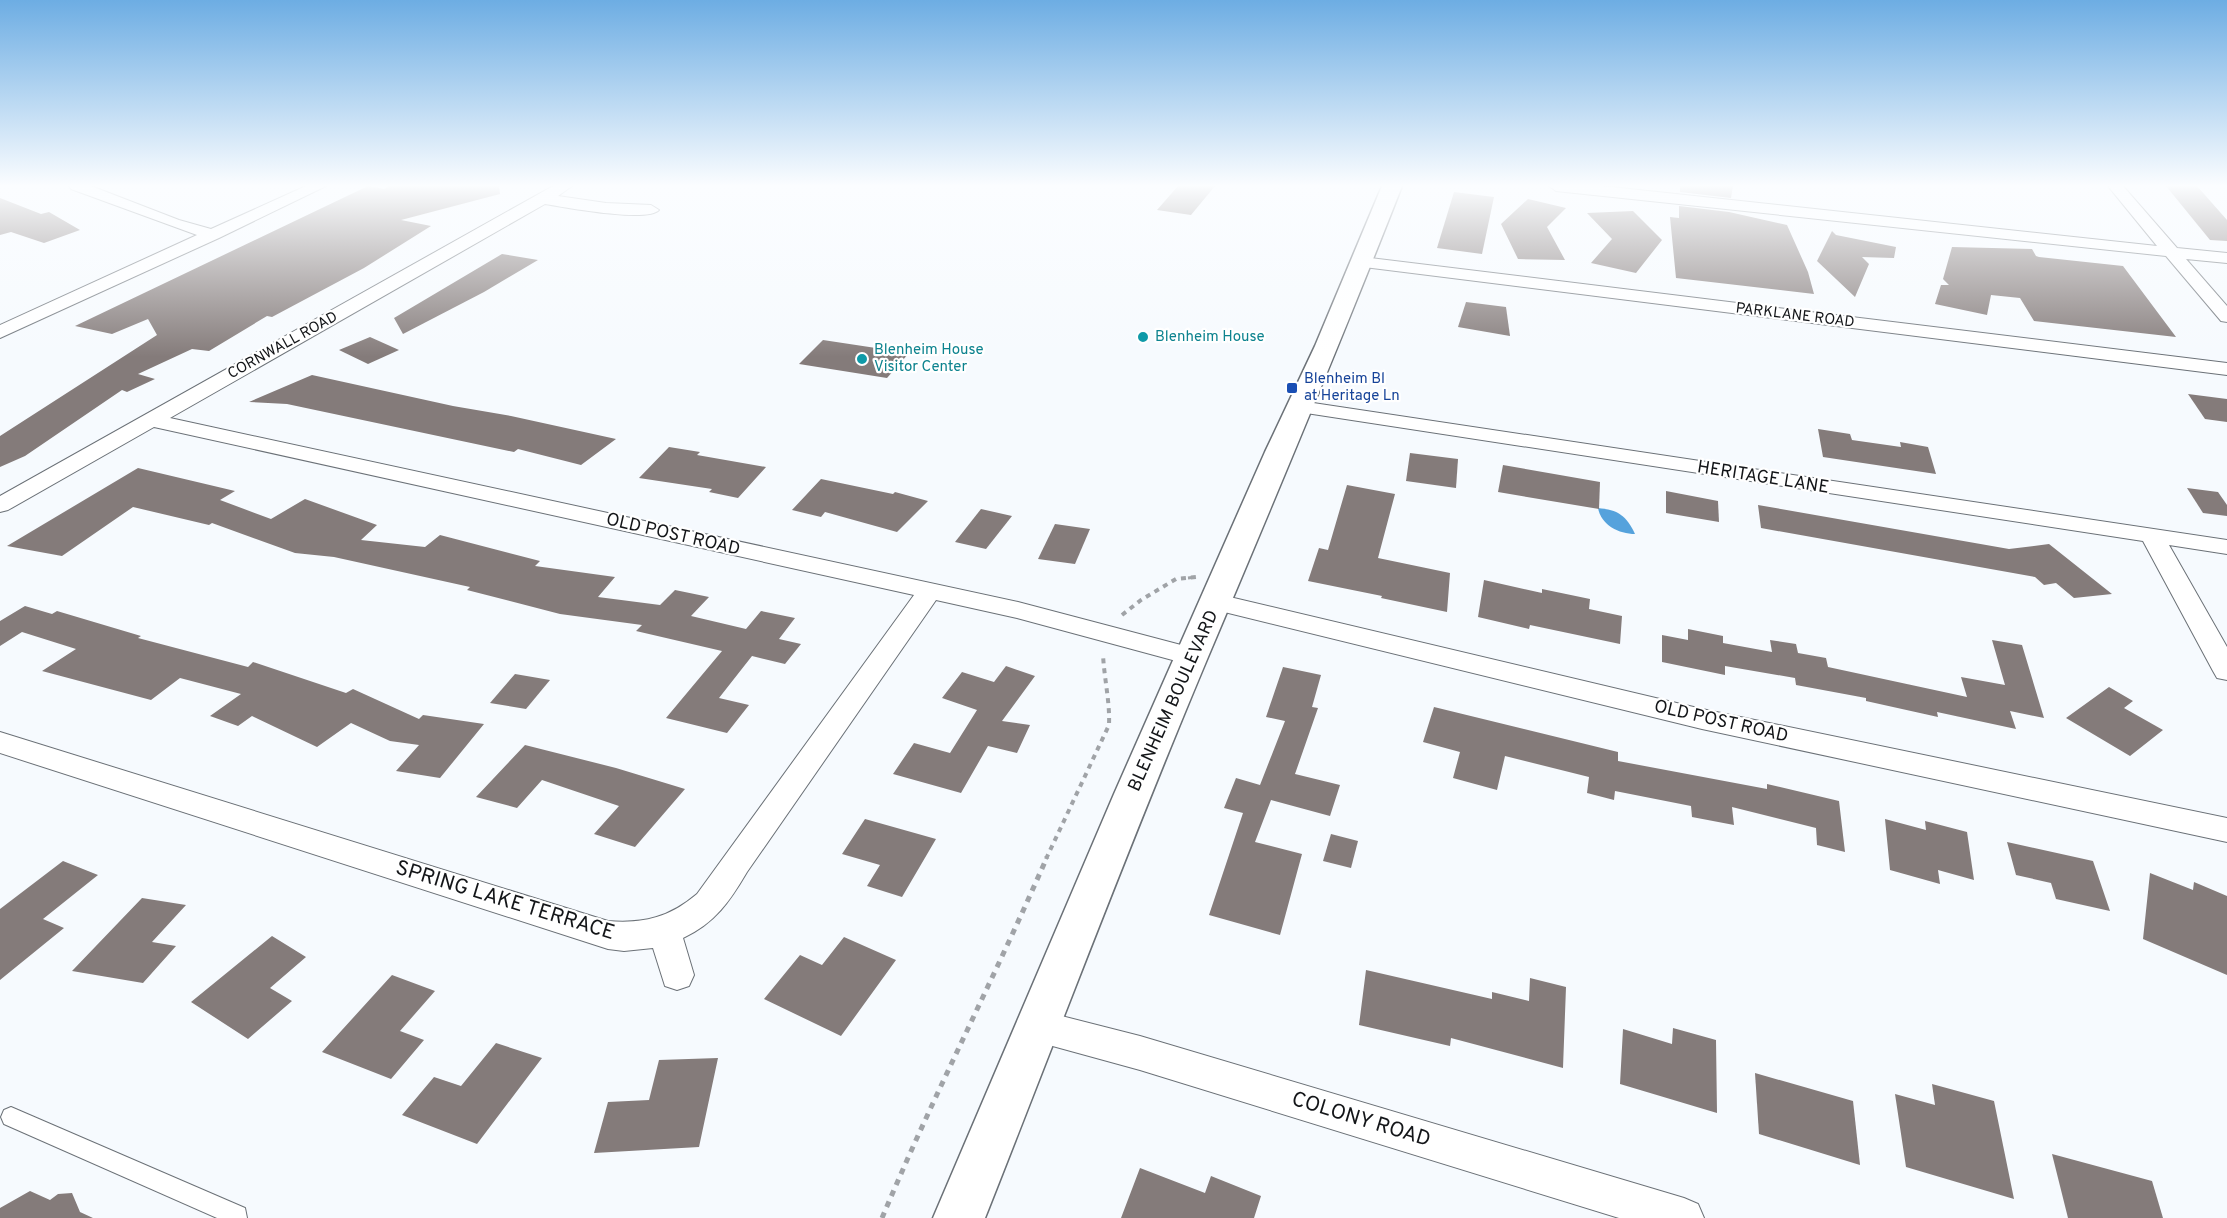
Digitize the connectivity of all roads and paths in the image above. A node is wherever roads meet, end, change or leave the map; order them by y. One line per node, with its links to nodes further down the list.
1 (194, 243): 10 (street)
2 (461, 243): 13 (street, CORNWALL ROAD)
3 (1369, 243): 8 (main road, BLENHEIM BOULEVARD)
4 (2086, 243): 6 (street)
5 (2163, 243): 6 (street)
6 (2171, 252): 7 (street); 9 (street)
7 (2227, 258)
8 (1362, 261): 11 (street, PARKLANE ROAD); 12 (main road, BLENHEIM BOULEVARD)
9 (2227, 318)
10 (0, 332)
11 (2227, 369)
12 (1300, 407): 15 (street, HERITAGE LANE); 17 (main road, BLENHEIM BOULEVARD)
13 (152, 420): 14 (street, CORNWALL ROAD); 18 (street, OLD POST ROAD)
14 (0, 505)
15 (2152, 536): 16 (street, HERITAGE LANE); 21 (street)
16 (2227, 547)
17 (1209, 590): 19 (path); 20 (main road, BLENHEIM BOULEVARD); 23 (street, OLD POST ROAD)
18 (930, 591): 19 (street, OLD POST ROAD); 24 (street, SPRING LAKE TERRACE)
19 (1110, 634): 20 (street, OLD POST ROAD); 29 (path)
20 (1191, 656): 26 (main road, BLENHEIM BOULEVARD)
21 (2227, 671)
22 (0, 741): 24 (street, SPRING LAKE TERRACE)
23 (2227, 830)
24 (665, 932): 25 (street)
25 (677, 975)
26 (1038, 1026): 30 (main road, BLENHEIM BOULEVARD); 31 (street, COLONY ROAD)
27 (11, 1117): 28 (lane)
28 (236, 1218)
29 (882, 1218)
30 (959, 1218)
31 (1684, 1218)

